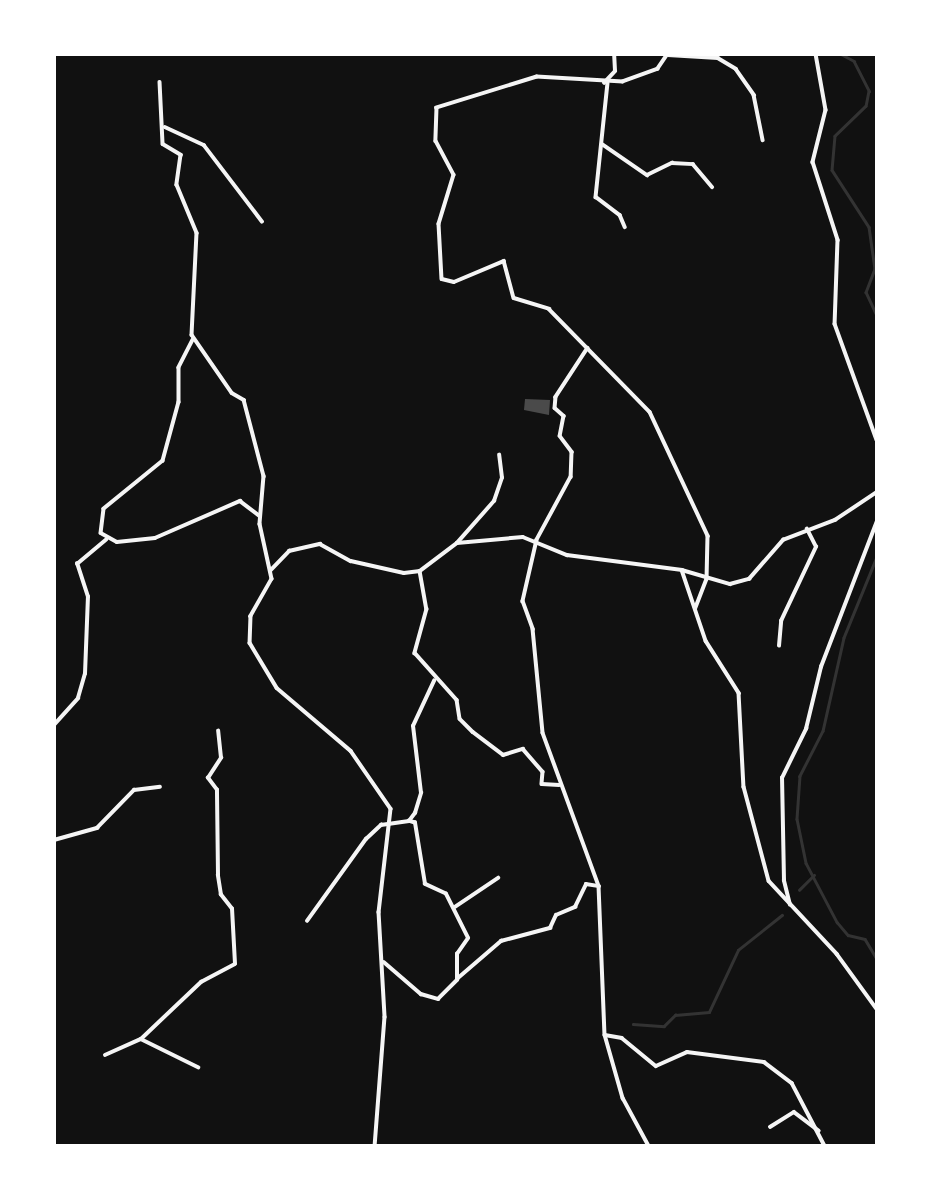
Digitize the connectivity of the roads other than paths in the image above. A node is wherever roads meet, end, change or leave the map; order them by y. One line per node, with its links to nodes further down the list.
1 (614, 54): 6 (street)
2 (668, 54): 5 (street); 8 (street)
3 (816, 54): 15 (street)
4 (160, 82): 7 (street)
5 (608, 83): 6 (street); 9 (street)
6 (602, 85): 14 (street)
7 (165, 127): 11 (street); 13 (street)
8 (763, 140)
9 (602, 144): 10 (street); 12 (street)
10 (712, 187)
11 (262, 221)
12 (625, 227)
13 (193, 340): 18 (street); 21 (street)
14 (588, 348): 22 (street); 27 (street)
15 (877, 440)
16 (499, 455): 23 (street)
17 (877, 492): 20 (street)
18 (260, 516): 21 (street); 24 (street)
19 (877, 520): 41 (street)
20 (807, 528): 27 (street); 29 (street)
21 (107, 539): 31 (street)
22 (537, 540): 23 (street); 25 (street); 33 (street)
23 (457, 543): 26 (street)
24 (270, 570): 26 (street); 36 (street)
25 (682, 570): 27 (street); 28 (street)
26 (419, 571): 30 (street)
27 (707, 579): 28 (street)
28 (696, 608): 41 (street)
29 (779, 646)
30 (434, 681): 33 (street); 35 (street)
31 (54, 725)
32 (218, 732): 47 (street)
33 (559, 785): 39 (street)
34 (160, 787): 37 (street)
35 (409, 821): 36 (street); 40 (street)
36 (391, 824): 42 (street); 43 (street)
37 (54, 840)
38 (498, 878): 40 (street)
39 (599, 886): 44 (street); 46 (street)
40 (455, 907): 44 (street)
41 (791, 908): 45 (street)
42 (307, 921)
43 (384, 962): 44 (street); 52 (street)
44 (457, 980)
45 (877, 1009)
46 (605, 1035): 51 (street); 53 (street)
47 (141, 1039): 48 (street); 49 (street)
48 (105, 1055)
49 (198, 1067)
50 (770, 1127): 51 (street)
51 (821, 1133): 54 (street)
52 (375, 1146)
53 (649, 1146)
54 (825, 1146)

